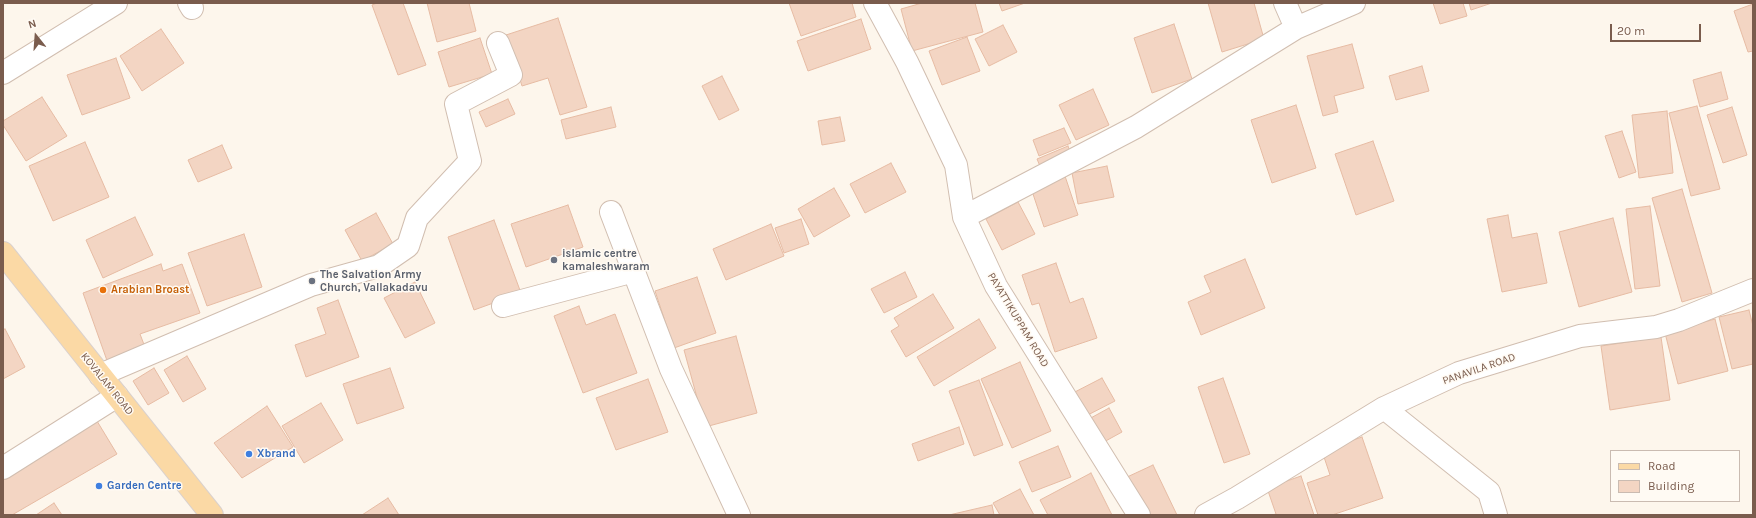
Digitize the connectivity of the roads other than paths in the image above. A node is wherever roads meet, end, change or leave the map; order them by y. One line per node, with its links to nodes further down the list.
1 (116, 3): 7 (street)
2 (876, 3): 9 (street, PAYATTIKUPPAM ROAD)
3 (1285, 3): 5 (street)
4 (1354, 3): 5 (street)
5 (1296, 28): 9 (street)
6 (498, 43): 14 (street)
7 (3, 74)
8 (611, 212): 11 (street)
9 (964, 217): 20 (street, PAYATTIKUPPAM ROAD)
10 (3, 253): 14 (main road, KOVALAM ROAD)
11 (634, 271): 13 (street); 19 (street)
12 (1753, 290): 16 (street, PANAVILA ROAD)
13 (503, 306)
14 (100, 376): 15 (main road, KOVALAM ROAD)
15 (117, 396): 17 (street); 18 (main road, KOVALAM ROAD)
16 (1384, 408): 21 (street, PANAVILA ROAD); 22 (street)
17 (3, 468)
18 (212, 515)
19 (739, 515)
20 (1139, 515)
21 (1206, 515)
22 (1496, 515)

